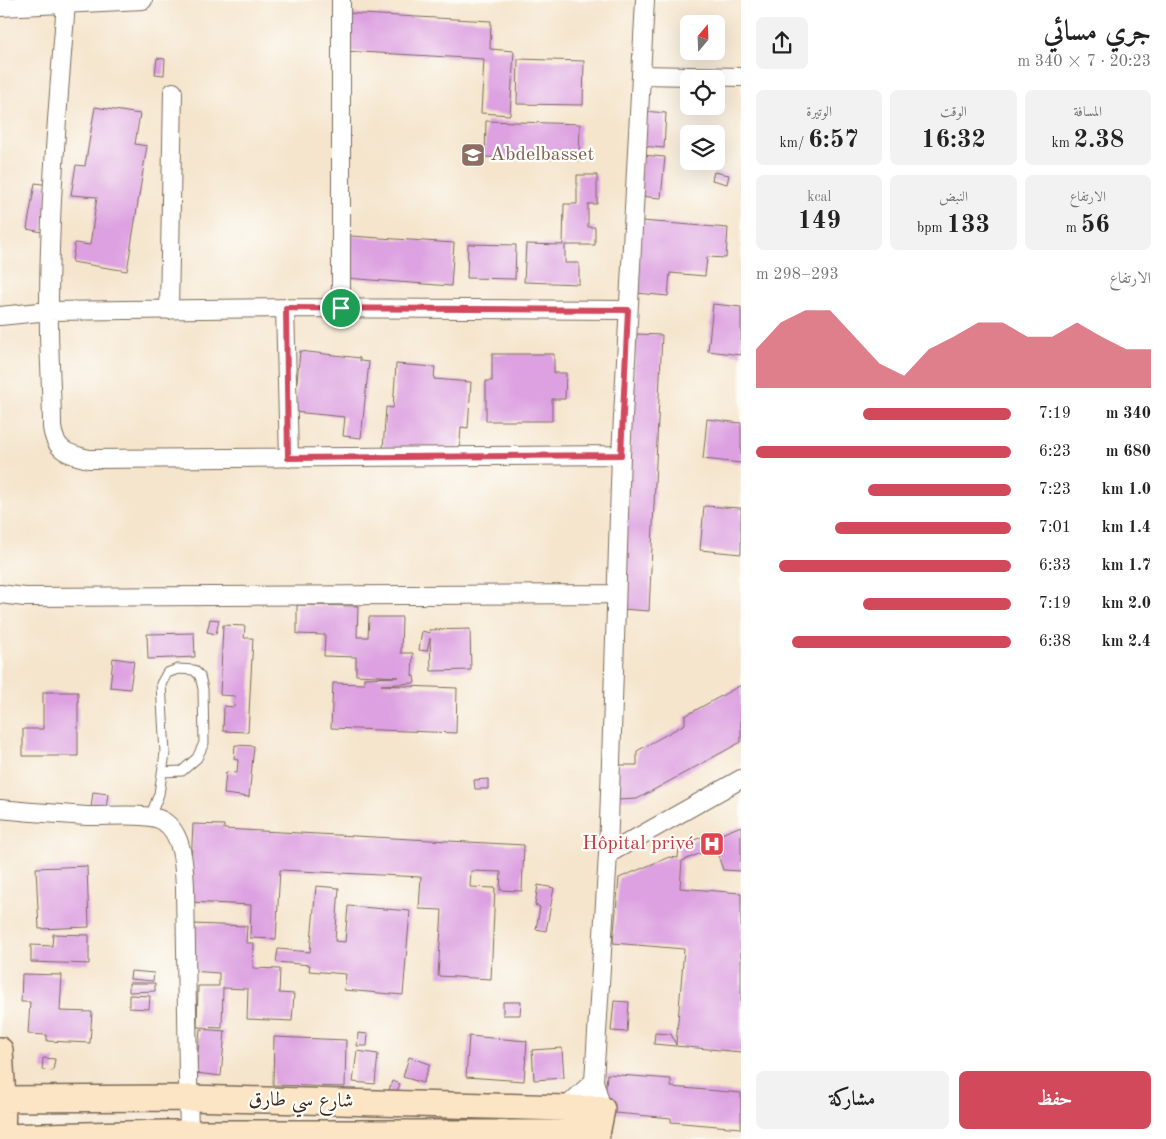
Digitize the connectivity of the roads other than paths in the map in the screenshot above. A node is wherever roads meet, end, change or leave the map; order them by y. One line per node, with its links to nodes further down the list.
1 (142, 0): 4 (street)
2 (341, 0): 10 (street)
3 (645, 0): 6 (street)
4 (66, 3): 5 (street); 13 (street)
5 (0, 7)
6 (641, 75): 7 (street); 12 (street)
7 (741, 77)
8 (173, 92): 11 (street)
9 (286, 308): 10 (street); 11 (street); 16 (street)
10 (341, 308): 12 (street)
11 (170, 310): 13 (street)
12 (628, 310): 15 (street)
13 (48, 311): 14 (street); 16 (street)
14 (0, 316)
15 (621, 455): 16 (street); 18 (street)
16 (288, 458)
17 (0, 594): 18 (street)
18 (616, 594): 23 (street)
19 (162, 772): 19 (lane); 22 (lane)
20 (741, 780): 23 (street)
21 (0, 809): 22 (street)
22 (150, 817): 26 (street)
23 (608, 854): 25 (street)
24 (0, 1050): 27 (street)
25 (594, 1081): 29 (street); 30 (street)
26 (189, 1098): 27 (street, شارع سي طارق); 28 (street, شارع سي طارق); 31 (street)
27 (1, 1099): 35 (street)
28 (356, 1102): 29 (street, شارع سي طارق); 32 (street)
29 (565, 1108): 30 (street, شارع سي طارق); 33 (street)
30 (602, 1109): 34 (street)
31 (189, 1136): 32 (street, شارع سي طارق); 35 (street, شارع سي طارق)
32 (356, 1136): 33 (street, شارع سي طارق)
33 (556, 1136): 34 (street, شارع سي طارق)
34 (596, 1136)
35 (1, 1138)

